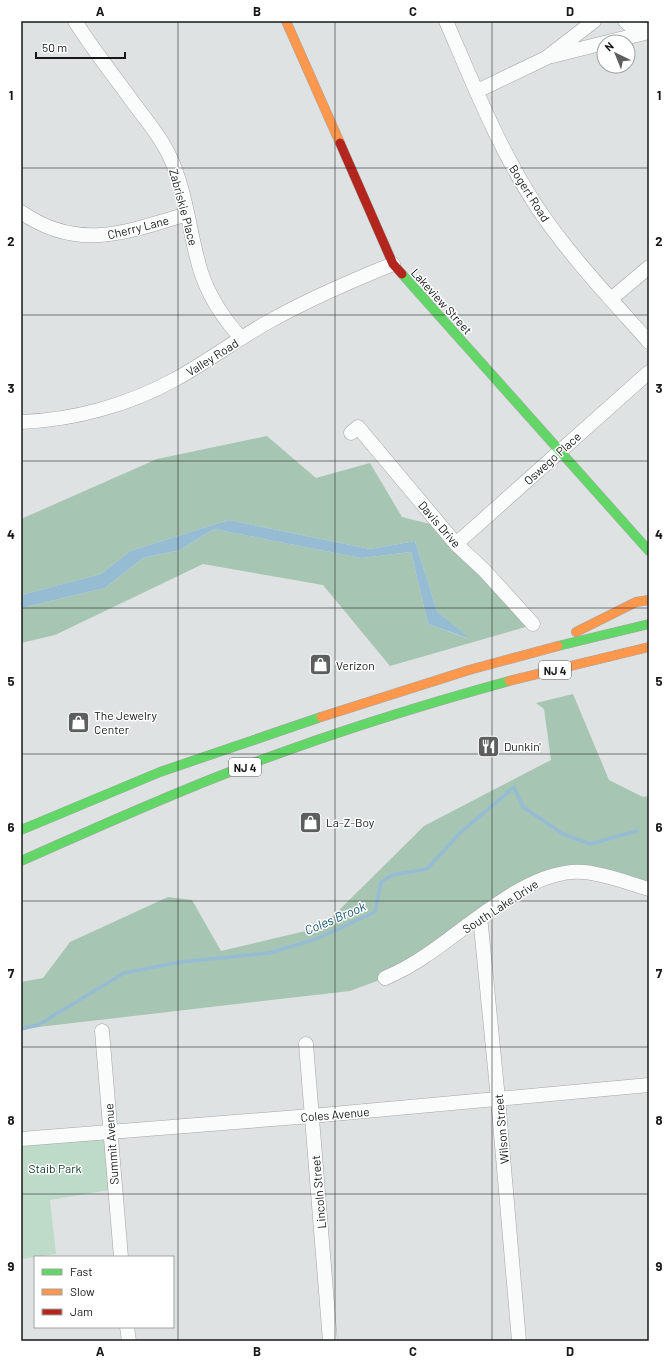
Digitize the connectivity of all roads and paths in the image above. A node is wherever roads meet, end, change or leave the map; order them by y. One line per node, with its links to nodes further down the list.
1 (75, 21): 12 (street, Zabriskie Place)
2 (286, 21): 13 (main road, Lakeview Street)
3 (446, 21): 10 (street, Bogert Road)
4 (594, 21): 9 (street)
5 (625, 21): 6 (street)
6 (649, 31): 7 (street)
7 (636, 34)
8 (596, 45): 9 (street)
9 (546, 58): 10 (street)
10 (477, 91): 15 (street, Bogert Road)
11 (21, 212): 12 (street, Cherry Lane)
12 (187, 214): 16 (street, Zabriskie Place)
13 (393, 264): 16 (street, Valley Road); 21 (main road, Lakeview Street)
14 (649, 267): 15 (street)
15 (611, 299): 17 (street, Bogert Road)
16 (241, 338): 19 (street, Valley Road)
17 (649, 342)
18 (649, 372): 21 (street, Oswego Place)
19 (21, 422)
20 (351, 433): 22 (street, Davis Drive)
21 (560, 451): 22 (street, Oswego Place); 23 (main road, Lakeview Street)
22 (456, 544): 27 (street, Davis Drive)
23 (649, 551)
24 (649, 594): 26 (main road)
25 (649, 600): 26 (main road)
26 (636, 602): 30 (main road)
27 (533, 624)
28 (649, 624): 30 (main road, NJ 4)
29 (649, 648): 32 (main road, NJ 4)
30 (539, 650): 31 (main road, NJ 4)
31 (21, 830)
32 (21, 861)
33 (649, 889): 34 (street, South Lake Drive)
34 (480, 916): 35 (street, South Lake Drive); 39 (street, Wilson Street)
35 (385, 978)
36 (102, 1031): 41 (street, Summit Avenue)
37 (306, 1044): 40 (street, Lincoln Street)
38 (649, 1085): 39 (street, Coles Avenue)
39 (498, 1099): 40 (street, Coles Avenue); 47 (street, Wilson Street)
40 (311, 1116): 41 (street, Coles Avenue); 46 (street, Lincoln Street)
41 (111, 1133): 42 (street, Coles Avenue); 43 (street, Summit Avenue)
42 (21, 1139)
43 (121, 1256)
44 (128, 1328): 45 (street)
45 (129, 1341)
46 (330, 1341)
47 (519, 1341)

